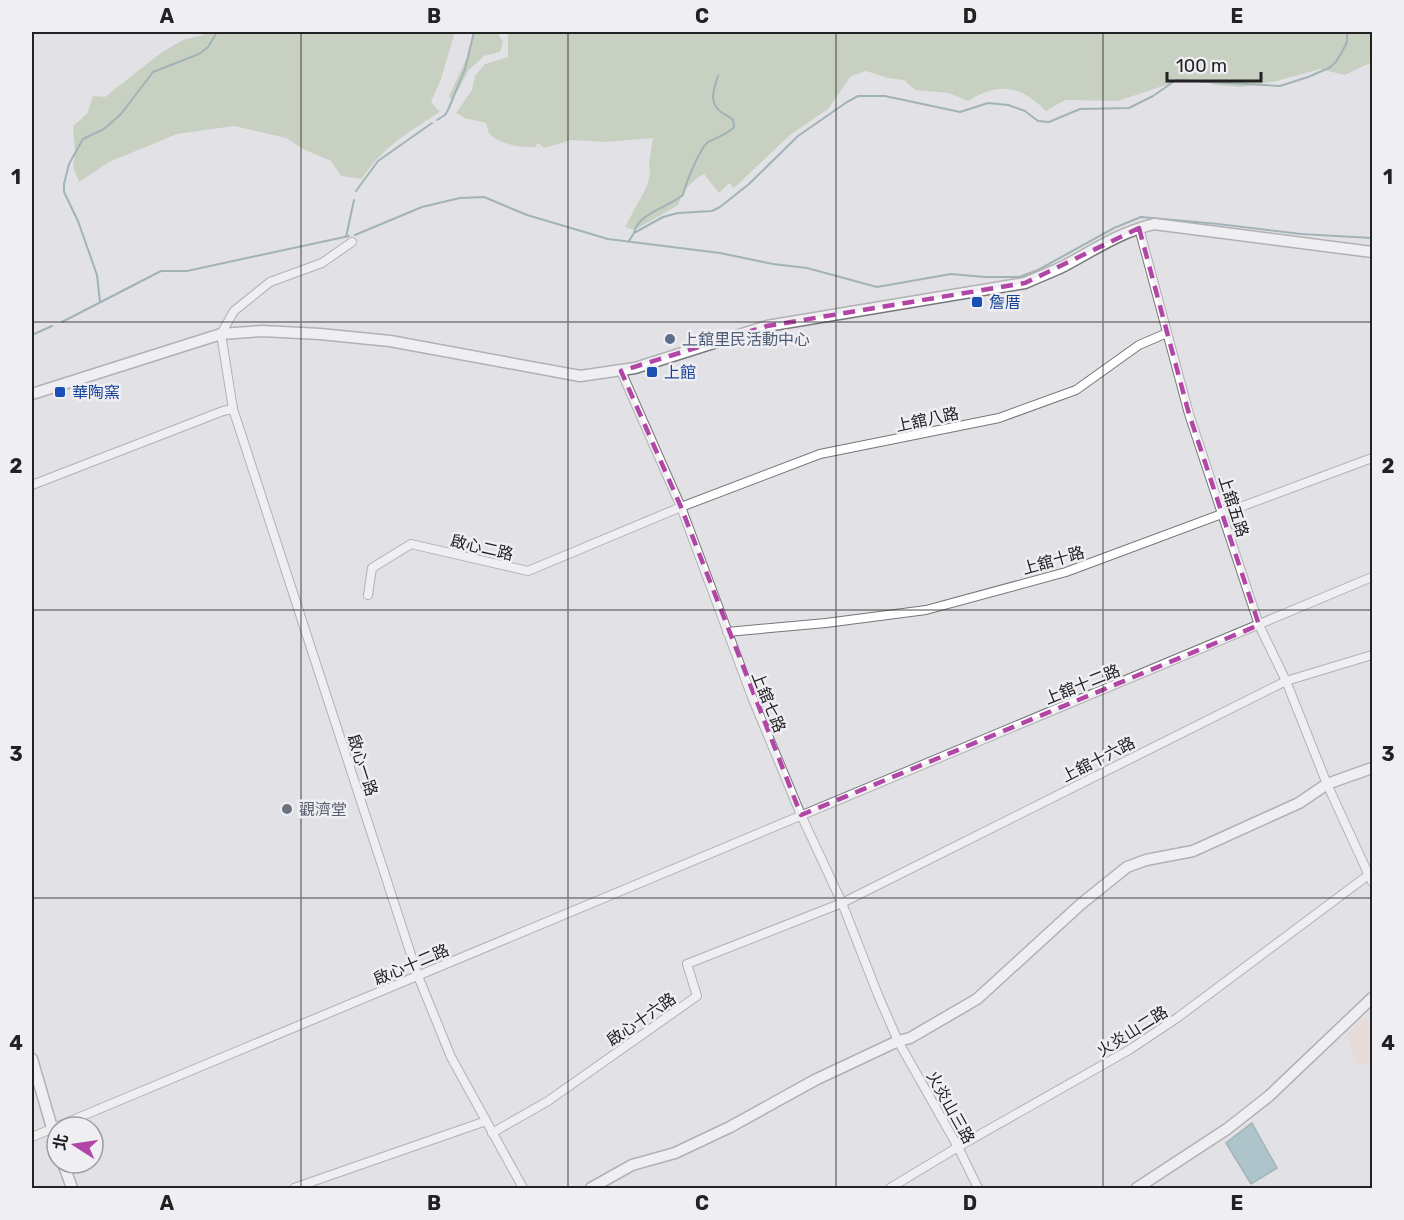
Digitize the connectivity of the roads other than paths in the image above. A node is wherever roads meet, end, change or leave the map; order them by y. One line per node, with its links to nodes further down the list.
1 (1138, 228): 3 (street); 4 (street, 上舘五路); 6 (street)
2 (352, 242): 5 (street)
3 (1372, 252)
4 (1167, 333): 11 (street, 上舘八路); 12 (street, 上舘五路)
5 (221, 334): 6 (street); 7 (street); 8 (street, 啟心一路)
6 (621, 371): 11 (street, 上舘七路)
7 (32, 394)
8 (233, 409): 10 (street); 24 (street, 啟心一路)
9 (1372, 458): 12 (street, 上舘十路)
10 (32, 484)
11 (681, 507): 14 (street, 啟心二路); 16 (street, 上舘七路)
12 (1223, 515): 15 (street, 上舘五路); 16 (street, 上舘十路)
13 (1372, 577): 15 (street, 上舘十二路)
14 (368, 596)
15 (1259, 625): 18 (street, 上舘五路); 21 (street, 上舘十二路)
16 (727, 632): 21 (street, 上舘七路)
17 (1372, 655): 18 (street, 上舘十六路)
18 (1286, 681): 20 (street, 上舘五路); 23 (street, 上舘十六路)
19 (1372, 768): 20 (street)
20 (1327, 784): 22 (street, 上舘五路); 26 (street)
21 (801, 815): 23 (street, 上舘七路); 24 (street, 啟心十二路)
22 (1371, 876): 32 (street, 火炎山二路)
23 (842, 903): 26 (street, 上舘七路); 31 (street, 啟心十六路)
24 (418, 976): 29 (street, 啟心十二路); 30 (street, 啟心一路)
25 (1372, 998): 38 (street)
26 (898, 1041): 32 (street, 火炎山三路); 35 (street)
27 (32, 1059): 28 (street)
28 (47, 1115)
29 (85, 1115)
30 (486, 1121): 31 (street, 啟心一路); 33 (street)
31 (492, 1134): 34 (street, 啟心一路)
32 (958, 1147): 36 (street, 火炎山二路); 37 (street, 火炎山三路)
33 (294, 1188)
34 (523, 1188)
35 (591, 1188)
36 (890, 1188)
37 (978, 1188)
38 (1137, 1188)

